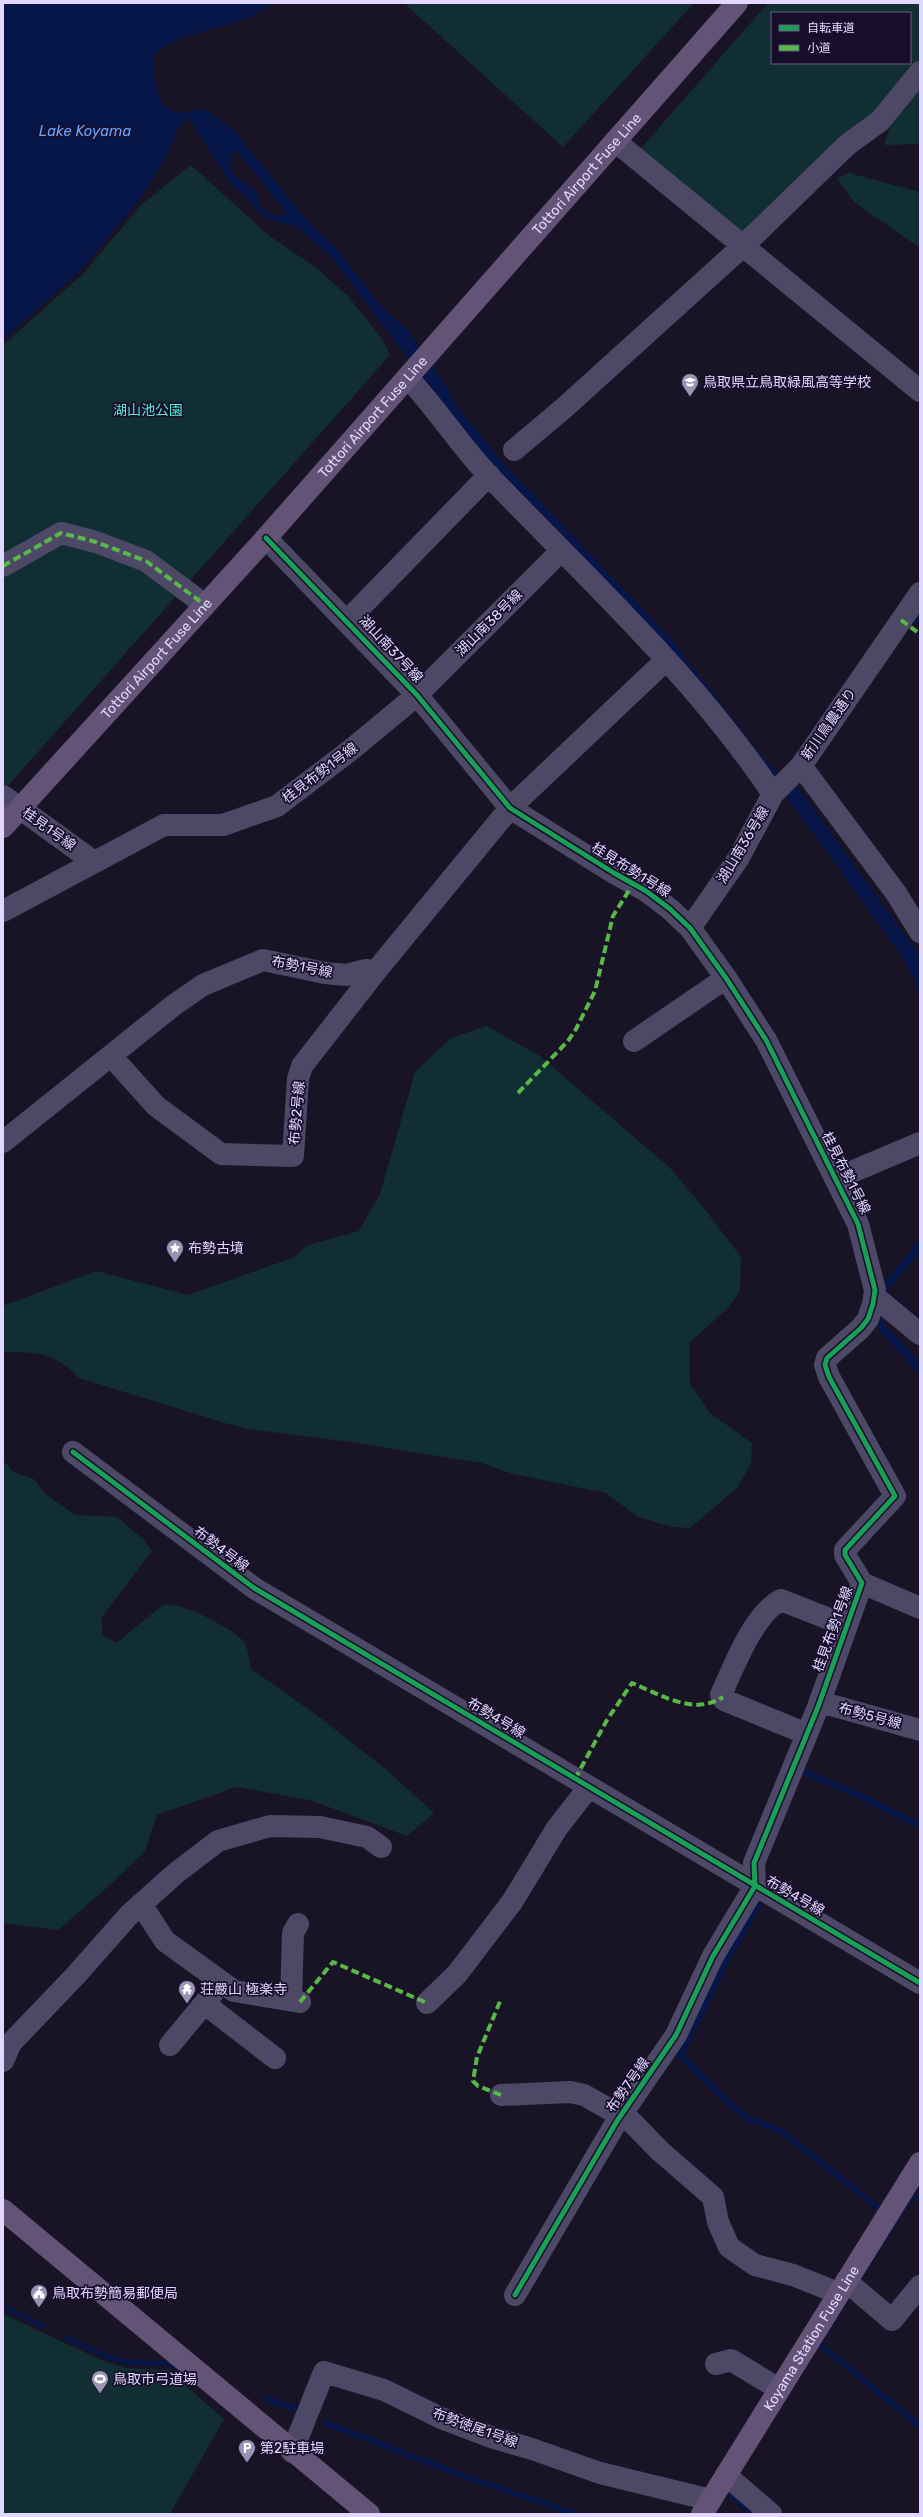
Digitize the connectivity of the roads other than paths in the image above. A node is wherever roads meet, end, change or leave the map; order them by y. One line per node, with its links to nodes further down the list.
1 (737, 3): 3 (main road, Tottori Airport Fuse Line)
2 (920, 72): 4 (street)
3 (615, 141): 4 (street); 5 (main road, Tottori Airport Fuse Line)
4 (743, 246): 6 (street); 7 (street)
5 (408, 378): 8 (street); 9 (main road, Tottori Airport Fuse Line)
6 (920, 391)
7 (514, 450)
8 (489, 475): 10 (street); 14 (street, 湖山南37号線)
9 (266, 538): 13 (main road, Tottori Airport Fuse Line); 14 (street)
10 (561, 551): 15 (street); 16 (street, 湖山南38号線)
11 (3, 566): 13 (street)
12 (920, 593): 17 (street, 新川鳥農通り)
13 (205, 605): 19 (main road, Tottori Airport Fuse Line)
14 (347, 621): 16 (street, 湖山南37号線)
15 (666, 660): 18 (street); 20 (street)
16 (417, 695): 20 (street, 桂見布勢1号線); 22 (street, 桂見布勢1号線)
17 (800, 766): 18 (street, 湖山南36号線); 25 (street, 新川鳥農通り)
18 (773, 794): 24 (street, 湖山南36号線)
19 (11, 802): 21 (main road, Tottori Airport Fuse Line); 22 (street, 桂見1号線)
20 (510, 808): 24 (street, 桂見布勢1号線); 26 (street)
21 (3, 827)
22 (94, 862): 23 (street, 桂見布勢1号線)
23 (3, 911)
24 (690, 928): 27 (street, 桂見布勢1号線)
25 (920, 932)
26 (376, 971): 29 (street, 布勢1号線); 29 (street, 布勢2号線)
27 (726, 978): 28 (street); 32 (street, 桂見布勢1号線)
28 (634, 1040)
29 (111, 1056): 30 (street, 布勢1号線)
30 (3, 1142)
31 (920, 1143): 32 (street)
32 (835, 1179): 33 (street, 桂見布勢1号線)
33 (874, 1296): 34 (street); 36 (street, 桂見布勢1号線)
34 (920, 1334)
35 (73, 1452): 42 (street, 布勢4号線)
36 (862, 1583): 37 (street); 38 (street, 桂見布勢1号線)
37 (920, 1608)
38 (847, 1626): 39 (street, 桂見布勢1号線); 41 (street)
39 (820, 1702): 40 (street, 布勢5号線); 41 (street, 桂見布勢1号線)
40 (920, 1730)
41 (807, 1734): 44 (street, 桂見布勢1号線)
42 (589, 1787): 44 (street, 布勢4号線); 49 (street)
43 (381, 1847): 45 (street)
44 (754, 1886): 48 (street, 布勢4号線); 55 (street, 布勢7号線)
45 (135, 1909): 47 (street); 53 (street)
46 (292, 1931): 47 (street)
47 (222, 1982): 50 (street)
48 (920, 1983)
49 (427, 2003)
50 (205, 2004): 51 (street); 52 (street)
51 (170, 2044)
52 (274, 2058)
53 (3, 2061)
54 (501, 2095): 55 (street)
55 (622, 2115): 59 (street); 60 (street, 布勢7号線)
56 (917, 2178): 59 (main road, Koyama Station Fuse Line)
57 (3, 2210): 63 (main road)
58 (920, 2286): 59 (street)
59 (842, 2287): 62 (main road, Koyama Station Fuse Line)
60 (515, 2295)
61 (716, 2364): 62 (street)
62 (779, 2389): 64 (main road, Koyama Station Fuse Line)
63 (292, 2452): 65 (street, 布勢徳尾1号線); 66 (main road)
64 (726, 2475): 65 (main road, Koyama Station Fuse Line); 67 (street)
65 (707, 2507)
66 (370, 2514)
67 (771, 2514)

